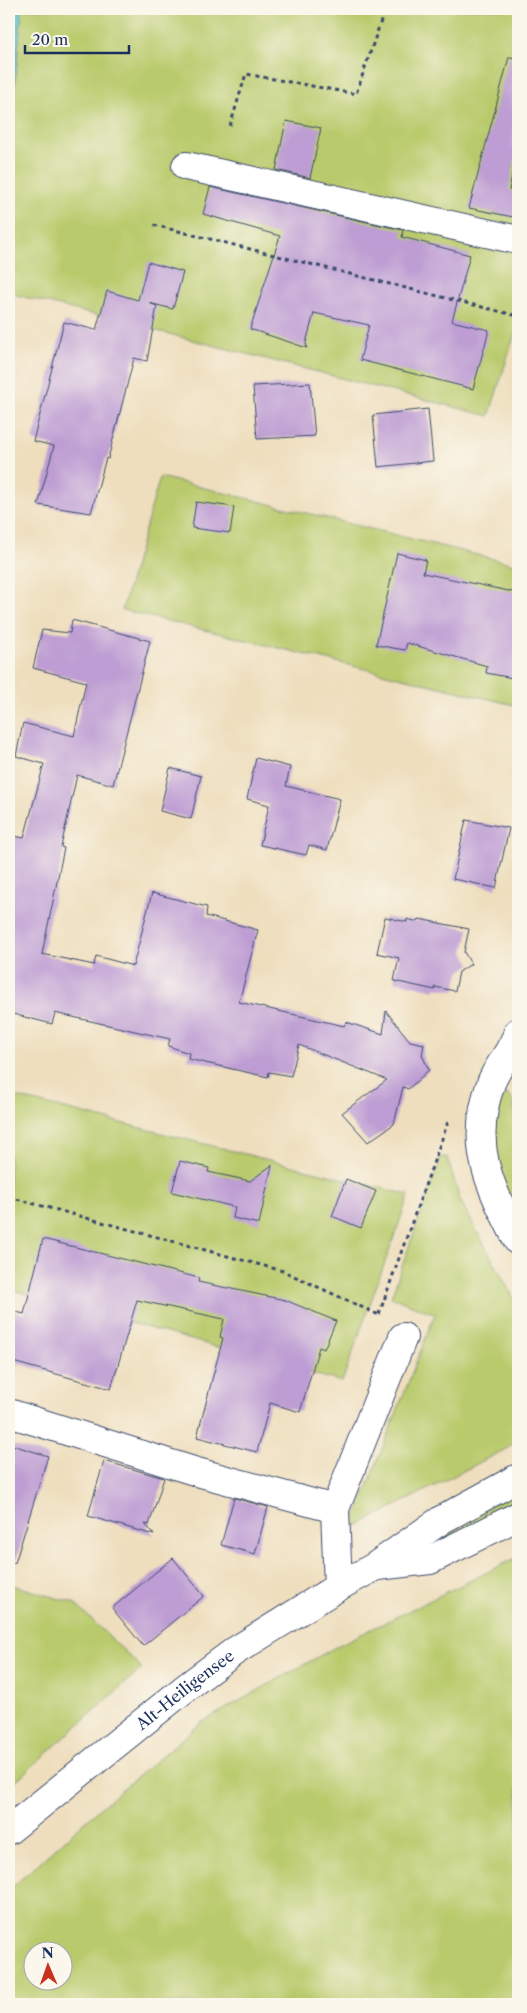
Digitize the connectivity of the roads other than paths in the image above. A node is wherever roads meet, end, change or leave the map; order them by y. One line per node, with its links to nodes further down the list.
1 (186, 166): 2 (main road)
2 (518, 240)
3 (518, 1041): 4 (main road)
4 (518, 1241)
5 (403, 1337): 8 (main road)
6 (9, 1413): 8 (main road)
7 (518, 1478): 10 (main road, Alt-Heiligensee)
8 (335, 1509): 11 (main road)
9 (518, 1516): 10 (main road)
10 (374, 1567): 11 (main road, Alt-Heiligensee)
11 (338, 1587): 12 (main road, Alt-Heiligensee)
12 (9, 1830)

